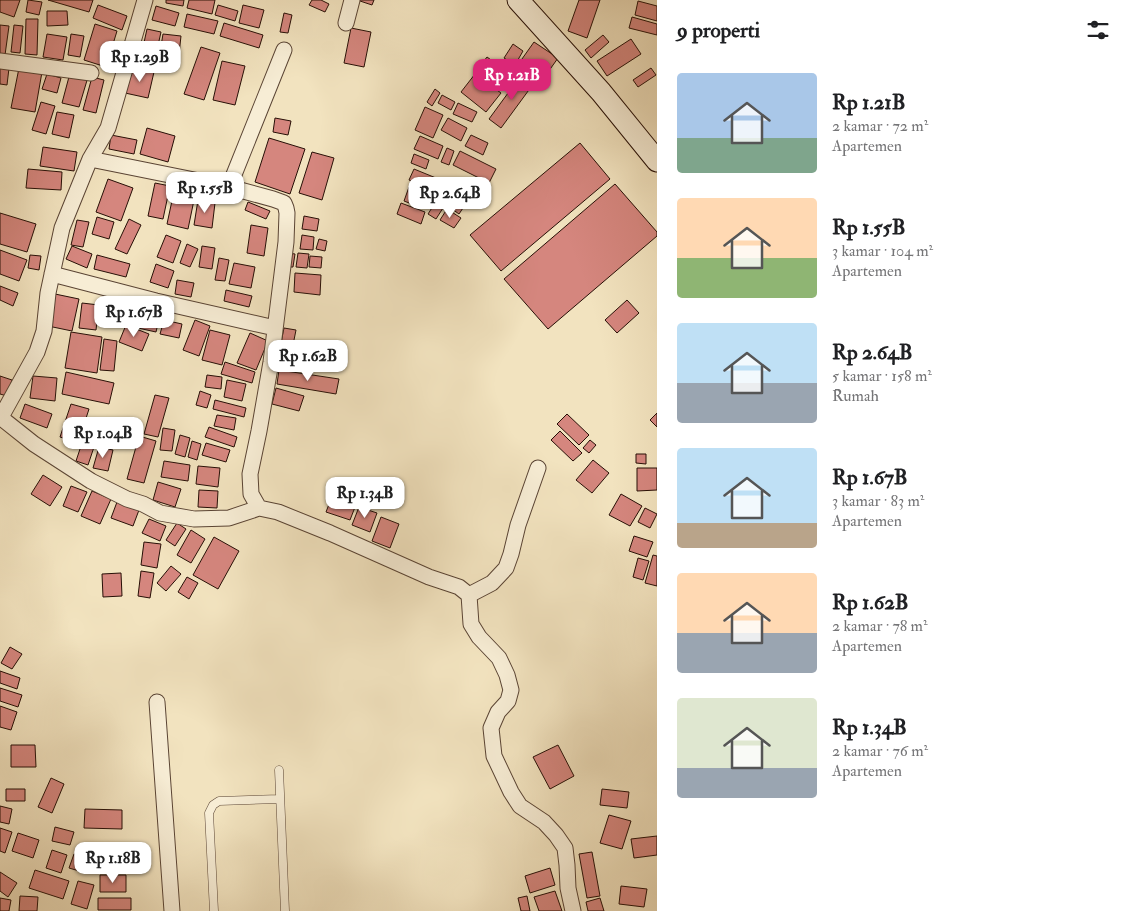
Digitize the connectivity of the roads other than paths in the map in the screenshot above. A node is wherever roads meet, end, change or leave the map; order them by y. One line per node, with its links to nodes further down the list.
1 (145, 0): 8 (street)
2 (352, 0): 4 (street)
3 (518, 0): 9 (street)
4 (346, 23)
5 (284, 50): 10 (street)
6 (0, 61): 7 (street)
7 (91, 73)
8 (90, 160): 10 (street); 11 (street)
9 (657, 161)
10 (229, 187): 12 (street)
11 (52, 274): 12 (street); 13 (street)
12 (275, 328): 15 (street)
13 (0, 417): 15 (street)
14 (538, 468): 16 (street)
15 (259, 508): 16 (street)
16 (469, 595): 23 (street)
17 (157, 702): 20 (street)
18 (279, 770): 19 (lane)
19 (280, 798): 21 (lane); 22 (lane)
20 (172, 911)
21 (214, 911)
22 (285, 911)
23 (573, 911)

